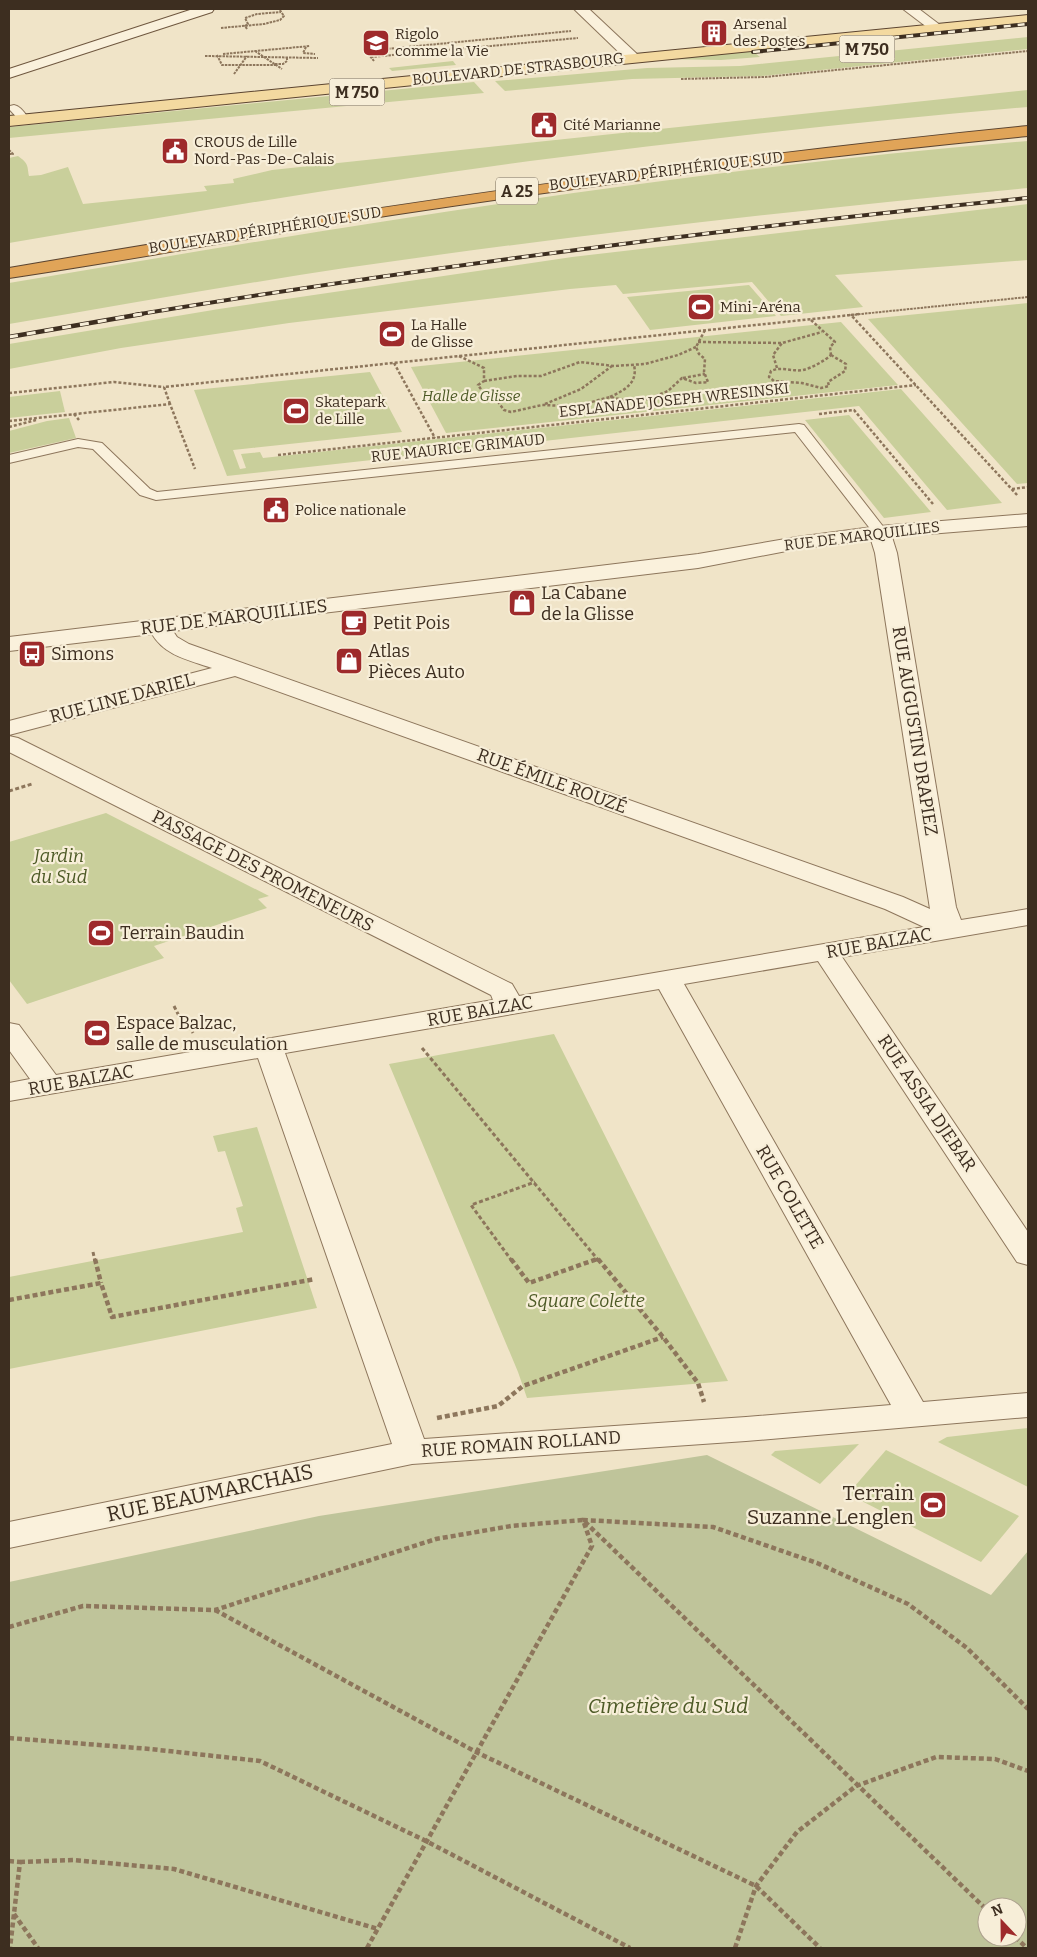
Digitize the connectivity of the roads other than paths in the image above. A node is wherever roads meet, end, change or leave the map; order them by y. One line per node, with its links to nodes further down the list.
1 (182, 9): 11 (street)
2 (207, 9): 12 (street)
3 (581, 9): 8 (street)
4 (910, 9): 6 (street)
5 (1028, 19): 6 (main road, BOULEVARD DE STRASBOURG / M 750)
6 (937, 28): 8 (main road, BOULEVARD DE STRASBOURG / M 750)
7 (1028, 33): 10 (main road, BOULEVARD DE STRASBOURG / M 750)
8 (633, 58): 9 (main road, BOULEVARD DE STRASBOURG / M 750)
9 (584, 63): 10 (main road); 14 (main road, BOULEVARD DE STRASBOURG / M 750)
10 (705, 64): 14 (main road, BOULEVARD DE STRASBOURG / M 750)
11 (9, 65)
12 (9, 74)
13 (1028, 116): 16 (highway)
14 (14, 118)
15 (1028, 131): 17 (highway, BOULEVARD PÉRIPHÉRIQUE SUD / A 25)
16 (856, 132)
17 (9, 273)
18 (9, 459): 20 (lane, RUE MAURICE GRIMAUD)
19 (1028, 522): 20 (street, RUE DE MARQUILLIES)
20 (882, 537): 21 (street, RUE DE MARQUILLIES); 27 (street, RUE AUGUSTIN DRAPIEZ)
21 (159, 626): 22 (street, RUE DE MARQUILLIES); 23 (street, RUE ÉMILE ROUZÉ)
22 (9, 644)
23 (235, 669): 24 (street, RUE LINE DARIEL); 27 (street, RUE ÉMILE ROUZÉ)
24 (9, 728)
25 (9, 743): 30 (street, PASSAGE DES PROMENEURS)
26 (1028, 917): 27 (street, RUE BALZAC)
27 (951, 930): 28 (street, RUE BALZAC)
28 (825, 952): 29 (street, RUE BALZAC); 35 (street, RUE ASSIA DJEBAR)
29 (667, 979): 30 (street, RUE BALZAC); 37 (street, RUE COLETTE)
30 (510, 1006): 32 (street, RUE BALZAC)
31 (9, 1031): 33 (street)
32 (269, 1048): 33 (street, RUE BALZAC); 38 (street, RUE ROMAIN ROLLAND)
33 (49, 1085): 34 (street, RUE BALZAC)
34 (9, 1092)
35 (1028, 1255)
36 (1028, 1404): 37 (street, RUE ROMAIN ROLLAND)
37 (914, 1414): 38 (street, RUE ROMAIN ROLLAND)
38 (407, 1438): 39 (street, RUE BEAUMARCHAIS)
39 (9, 1535)

